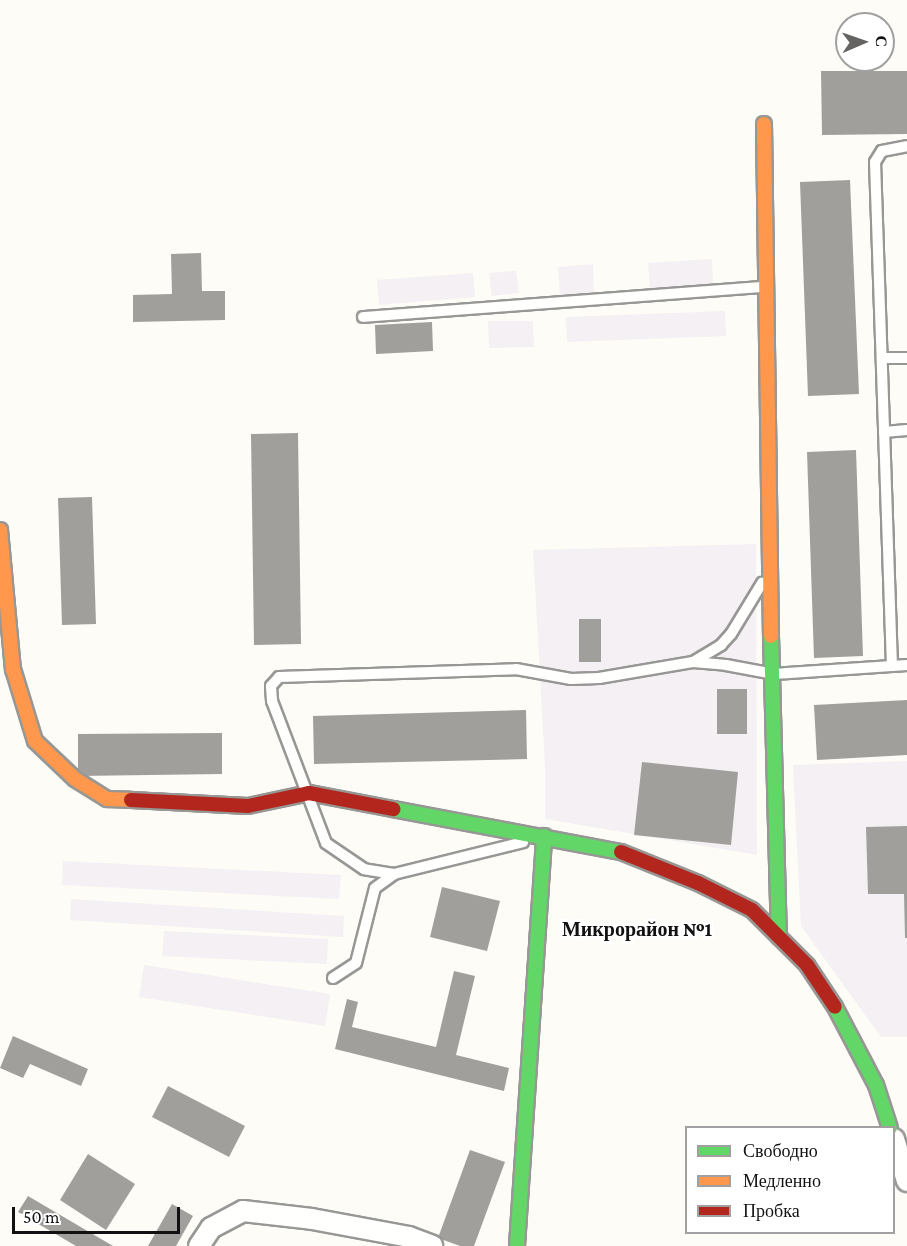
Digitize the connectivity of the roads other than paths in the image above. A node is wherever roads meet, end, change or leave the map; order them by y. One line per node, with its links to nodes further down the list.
1 (764, 124): 3 (street)
2 (907, 146): 5 (lane)
3 (767, 287): 4 (lane); 10 (street)
4 (363, 317)
5 (882, 358): 6 (lane); 8 (lane)
6 (907, 358)
7 (907, 430): 8 (lane)
8 (885, 432): 13 (lane)
9 (0, 530): 15 (street)
10 (769, 572): 11 (lane); 14 (street)
11 (693, 662): 14 (lane); 15 (lane)
12 (907, 665): 13 (lane)
13 (892, 666): 14 (lane)
14 (774, 674): 18 (street)
15 (309, 793): 16 (street); 17 (lane)
16 (544, 836): 17 (lane); 18 (street); 25 (street)
17 (394, 874): 19 (lane)
18 (778, 937): 20 (street)
19 (333, 978)
20 (889, 1126)
21 (895, 1142): 22 (street)
22 (907, 1181)
23 (200, 1246): 24 (street)
24 (432, 1246)
25 (517, 1246)

